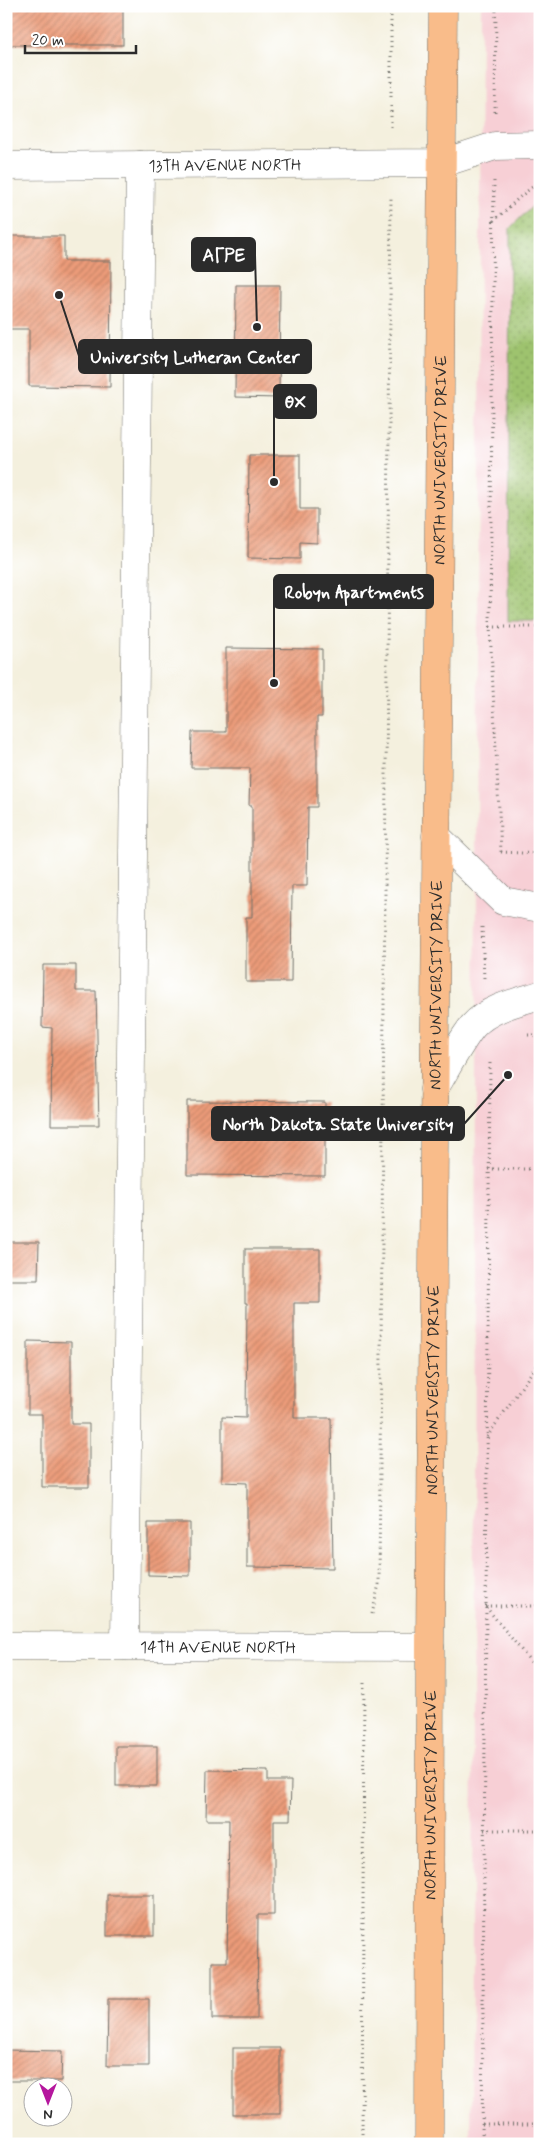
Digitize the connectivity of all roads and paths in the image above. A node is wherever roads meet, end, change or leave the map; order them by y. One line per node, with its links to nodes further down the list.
1 (391, 6): 7 (path)
2 (443, 6): 6 (main road, NORTH UNIVERSITY DRIVE)
3 (496, 6): 5 (path)
4 (540, 145): 5 (street, 13TH AVENUE NORTH)
5 (495, 146): 6 (street, 13TH AVENUE NORTH); 11 (path)
6 (443, 163): 7 (street, 13TH AVENUE NORTH); 14 (main road, NORTH UNIVERSITY DRIVE)
7 (391, 164): 8 (street, 13TH AVENUE NORTH); 30 (path)
8 (140, 165): 9 (street, 13TH AVENUE NORTH); 29 (street)
9 (6, 166)
10 (540, 181): 11 (path)
11 (494, 222): 12 (path)
12 (490, 627): 13 (path); 15 (path)
13 (540, 627)
14 (436, 836): 17 (street); 21 (main road, NORTH UNIVERSITY DRIVE)
15 (501, 852): 16 (path); 17 (path)
16 (540, 854)
17 (481, 879): 18 (street); 20 (path)
18 (540, 908)
19 (540, 995): 20 (street)
20 (485, 1017): 21 (street); 22 (path)
21 (434, 1090): 31 (main road, NORTH UNIVERSITY DRIVE)
22 (488, 1169): 23 (path); 25 (path)
23 (540, 1169)
24 (540, 1360): 25 (path)
25 (486, 1437): 26 (path)
26 (485, 1606): 27 (path); 32 (path); 33 (path)
27 (540, 1606)
28 (6, 1646): 29 (street, 14TH AVENUE NORTH)
29 (125, 1646): 30 (street, 14TH AVENUE NORTH)
30 (365, 1647): 31 (street, 14TH AVENUE NORTH); 37 (path)
31 (430, 1647): 38 (main road, NORTH UNIVERSITY DRIVE)
32 (540, 1672)
33 (484, 1830): 34 (path); 35 (path)
34 (540, 1830)
35 (482, 2124): 36 (path); 39 (path)
36 (540, 2124)
37 (362, 2144)
38 (429, 2144)
39 (482, 2144)

